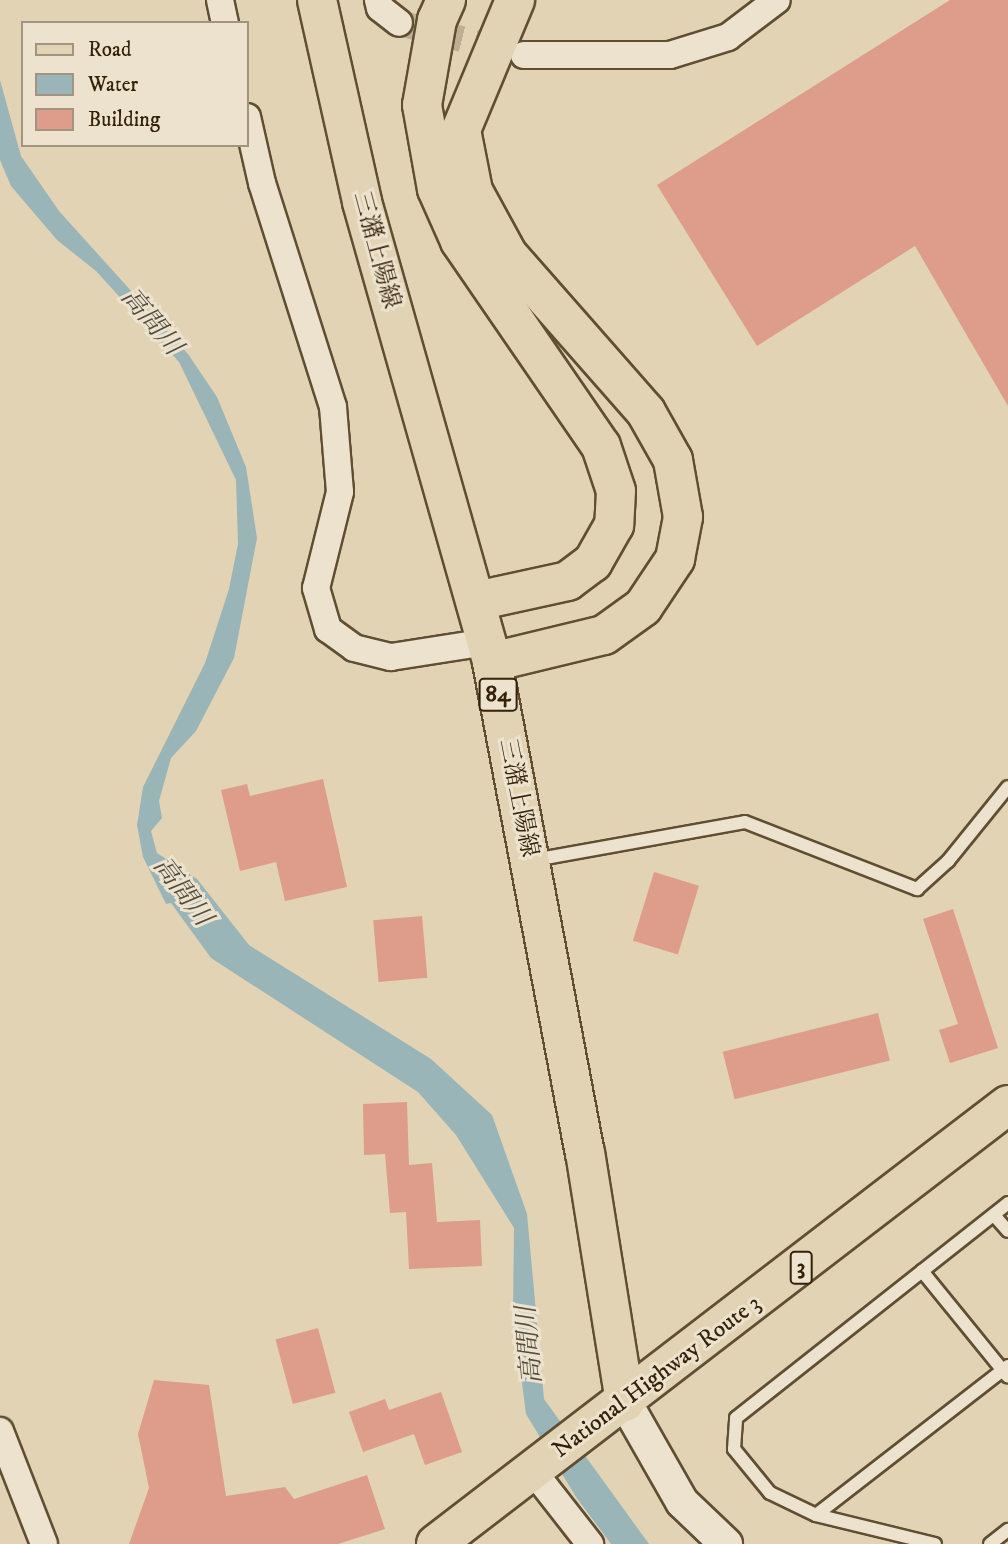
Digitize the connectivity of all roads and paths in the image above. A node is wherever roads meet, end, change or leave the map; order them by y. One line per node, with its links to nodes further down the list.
1 (220, 0): 7 (street)
2 (317, 0): 11 (main road, 三潴上陽線 / 84)
3 (378, 0): 8 (street)
4 (446, 0): 11 (main road)
5 (515, 0): 12 (main road)
6 (777, 0): 9 (street)
7 (225, 21)
8 (399, 23)
9 (524, 55)
10 (248, 121): 12 (street)
11 (476, 601): 12 (main road, 三潴上陽線 / 84)
12 (489, 652): 14 (main road, 三潴上陽線 / 84)
13 (1008, 787): 14 (lane)
14 (530, 861): 21 (main road, 三潴上陽線 / 84)
15 (1008, 1105): 21 (main road, National Highway Route 3 / 3)
16 (1008, 1203): 17 (lane)
17 (994, 1215): 18 (lane); 19 (lane)
18 (1008, 1231)
19 (922, 1271): 20 (lane); 24 (lane)
20 (1006, 1371): 24 (lane)
21 (625, 1402): 23 (main road, National Highway Route 3 / 3); 29 (street)
22 (0, 1431): 26 (street)
23 (539, 1467): 27 (main road, National Highway Route 3 / 3); 28 (street)
24 (816, 1515): 30 (lane)
25 (1008, 1530): 31 (lane)
26 (44, 1544)
27 (436, 1544)
28 (590, 1544)
29 (726, 1544)
30 (935, 1544)
31 (990, 1544)

